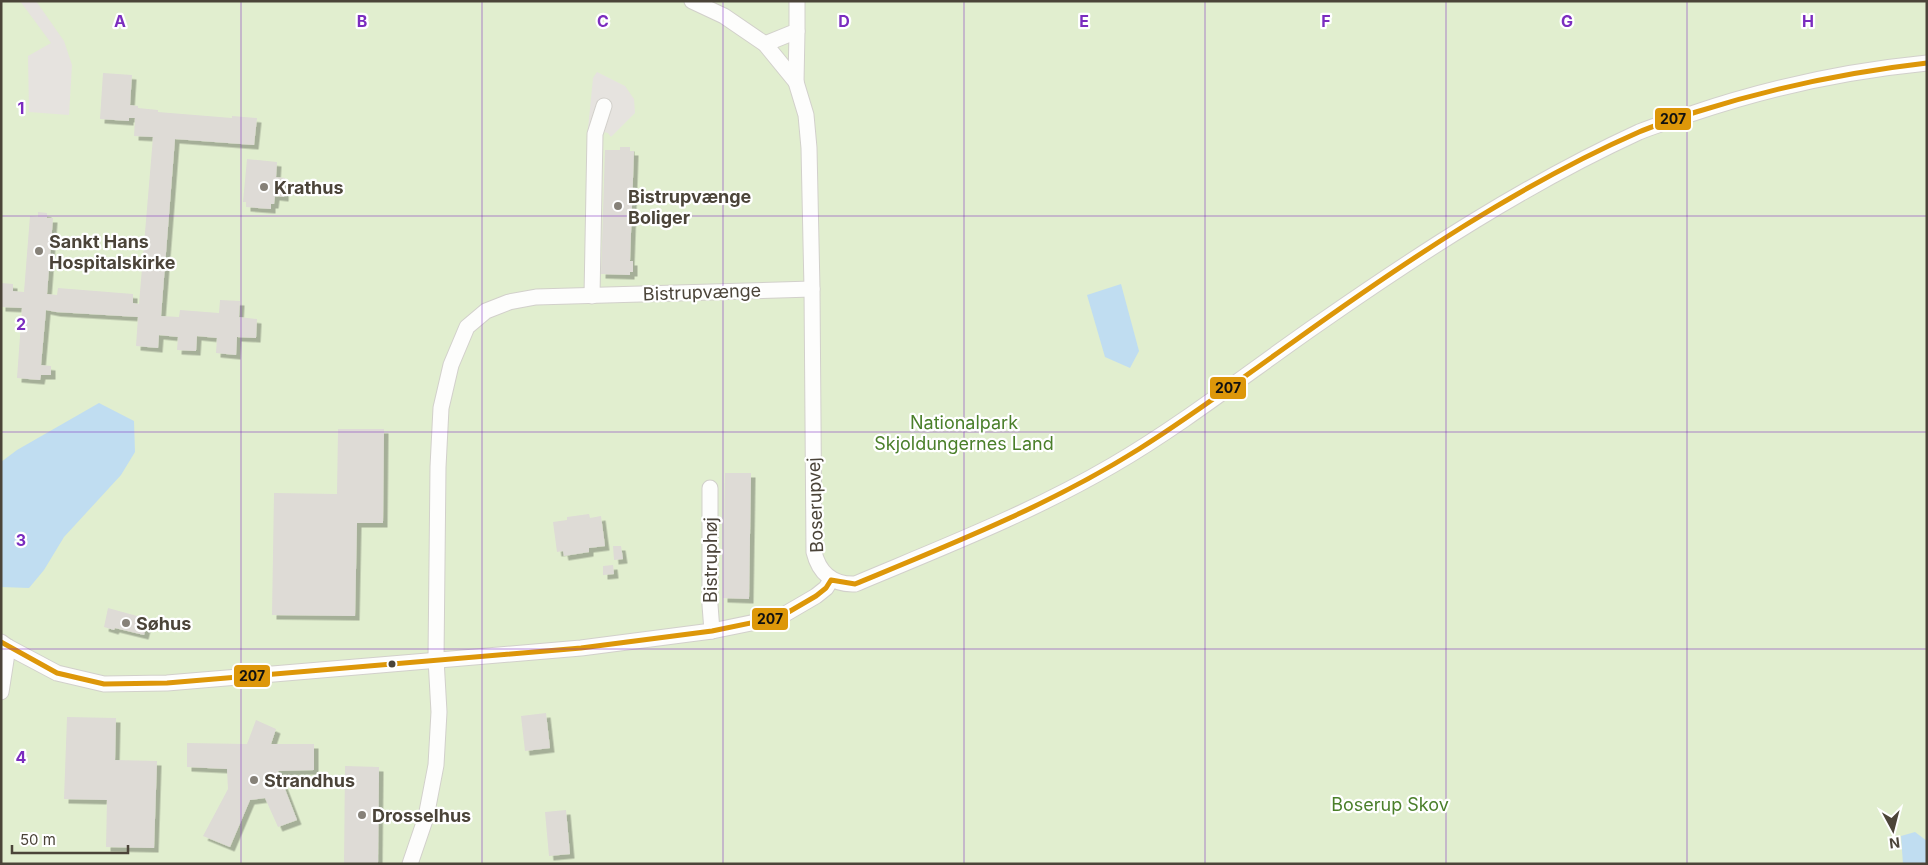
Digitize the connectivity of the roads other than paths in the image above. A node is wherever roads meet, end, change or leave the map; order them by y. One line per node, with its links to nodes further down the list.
1 (692, 1): 4 (street, Boserupvej)
2 (798, 1): 3 (street)
3 (797, 31): 4 (street); 6 (street)
4 (765, 44): 6 (street, Boserupvej)
5 (1927, 63): 11 (street)
6 (796, 82): 8 (street, Boserupvej)
7 (604, 106): 9 (street)
8 (812, 289): 9 (street, Bistrupvænge); 11 (street, Boserupvej)
9 (592, 296): 14 (street, Bistrupvænge)
10 (710, 488): 12 (street, Bistruphøj)
11 (832, 580): 12 (street)
12 (712, 631): 14 (street)
13 (4, 644): 14 (street); 15 (street)
14 (436, 660): 16 (street, Bistrupvænge)
15 (1, 692)
16 (410, 864)

